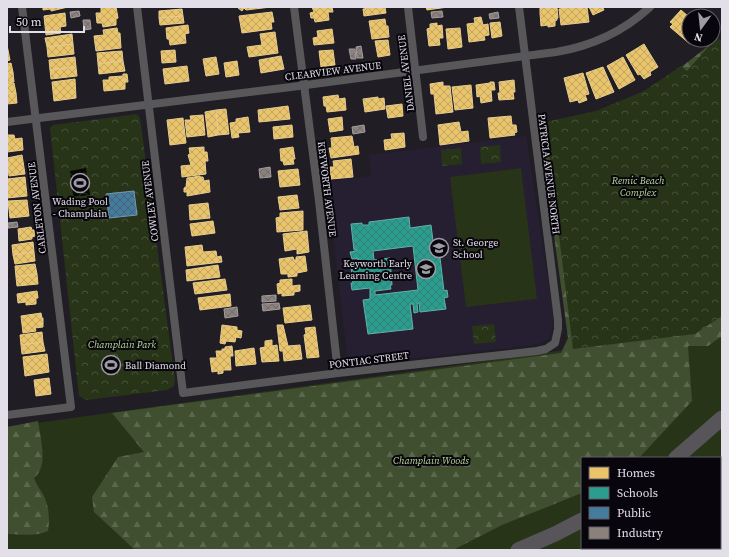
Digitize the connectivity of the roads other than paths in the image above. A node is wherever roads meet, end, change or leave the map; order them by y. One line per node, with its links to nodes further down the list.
1 (22, 7): 11 (street, CARLETON AVENUE)
2 (137, 7): 10 (street, COWLEY AVENUE)
3 (294, 7): 9 (street, KEYWORTH AVENUE)
4 (408, 7): 8 (street, DANIEL AVENUE)
5 (519, 7): 7 (street, PATRICIA AVENUE NORTH)
6 (650, 7): 7 (street, CLEARVIEW AVENUE)
7 (524, 57): 8 (street, CLEARVIEW AVENUE); 14 (street, PATRICIA AVENUE NORTH)
8 (416, 71): 9 (street, CLEARVIEW AVENUE); 13 (street, DANIEL AVENUE)
9 (304, 85): 10 (street, CLEARVIEW AVENUE); 15 (street, KEYWORTH AVENUE)
10 (148, 105): 11 (street, CLEARVIEW AVENUE); 16 (street, COWLEY AVENUE)
11 (36, 118): 12 (street, CLEARVIEW AVENUE); 17 (street, CARLETON AVENUE)
12 (7, 122)
13 (424, 137)
14 (555, 343): 15 (street, PONTIAC STREET)
15 (338, 373): 16 (street, PONTIAC STREET)
16 (183, 393)
17 (7, 415)
18 (722, 418): 19 (highway)
19 (677, 457)
20 (581, 521): 21 (highway)
21 (518, 550)

